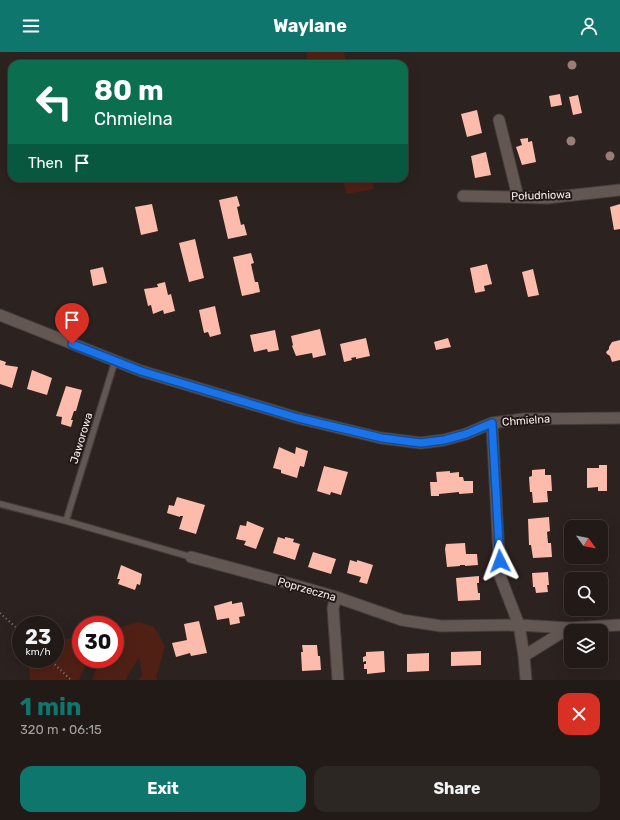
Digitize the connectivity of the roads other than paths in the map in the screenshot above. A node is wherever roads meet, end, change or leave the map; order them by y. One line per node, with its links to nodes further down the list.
1 (499, 120): 4 (street)
2 (620, 190): 4 (street, Południowa)
3 (463, 196): 4 (street, Południowa)
4 (518, 197)
5 (0, 316): 6 (street, Chmielna)
6 (115, 361): 8 (street, Chmielna); 10 (lane, Jaworowa)
7 (620, 418): 8 (street, Chmielna)
8 (492, 423): 13 (street)
9 (0, 504): 10 (lane, Poprzeczna)
10 (66, 521): 11 (lane, Poprzeczna)
11 (191, 557): 12 (street, Poprzeczna)
12 (336, 597): 13 (street, Poprzeczna); 19 (street)
13 (519, 625): 16 (street, Poprzeczna); 18 (street)
14 (620, 625): 15 (street, Poprzeczna)
15 (608, 626)
16 (564, 628)
17 (564, 631): 18 (street)
18 (524, 656): 20 (street)
19 (338, 680)
20 (526, 680)

